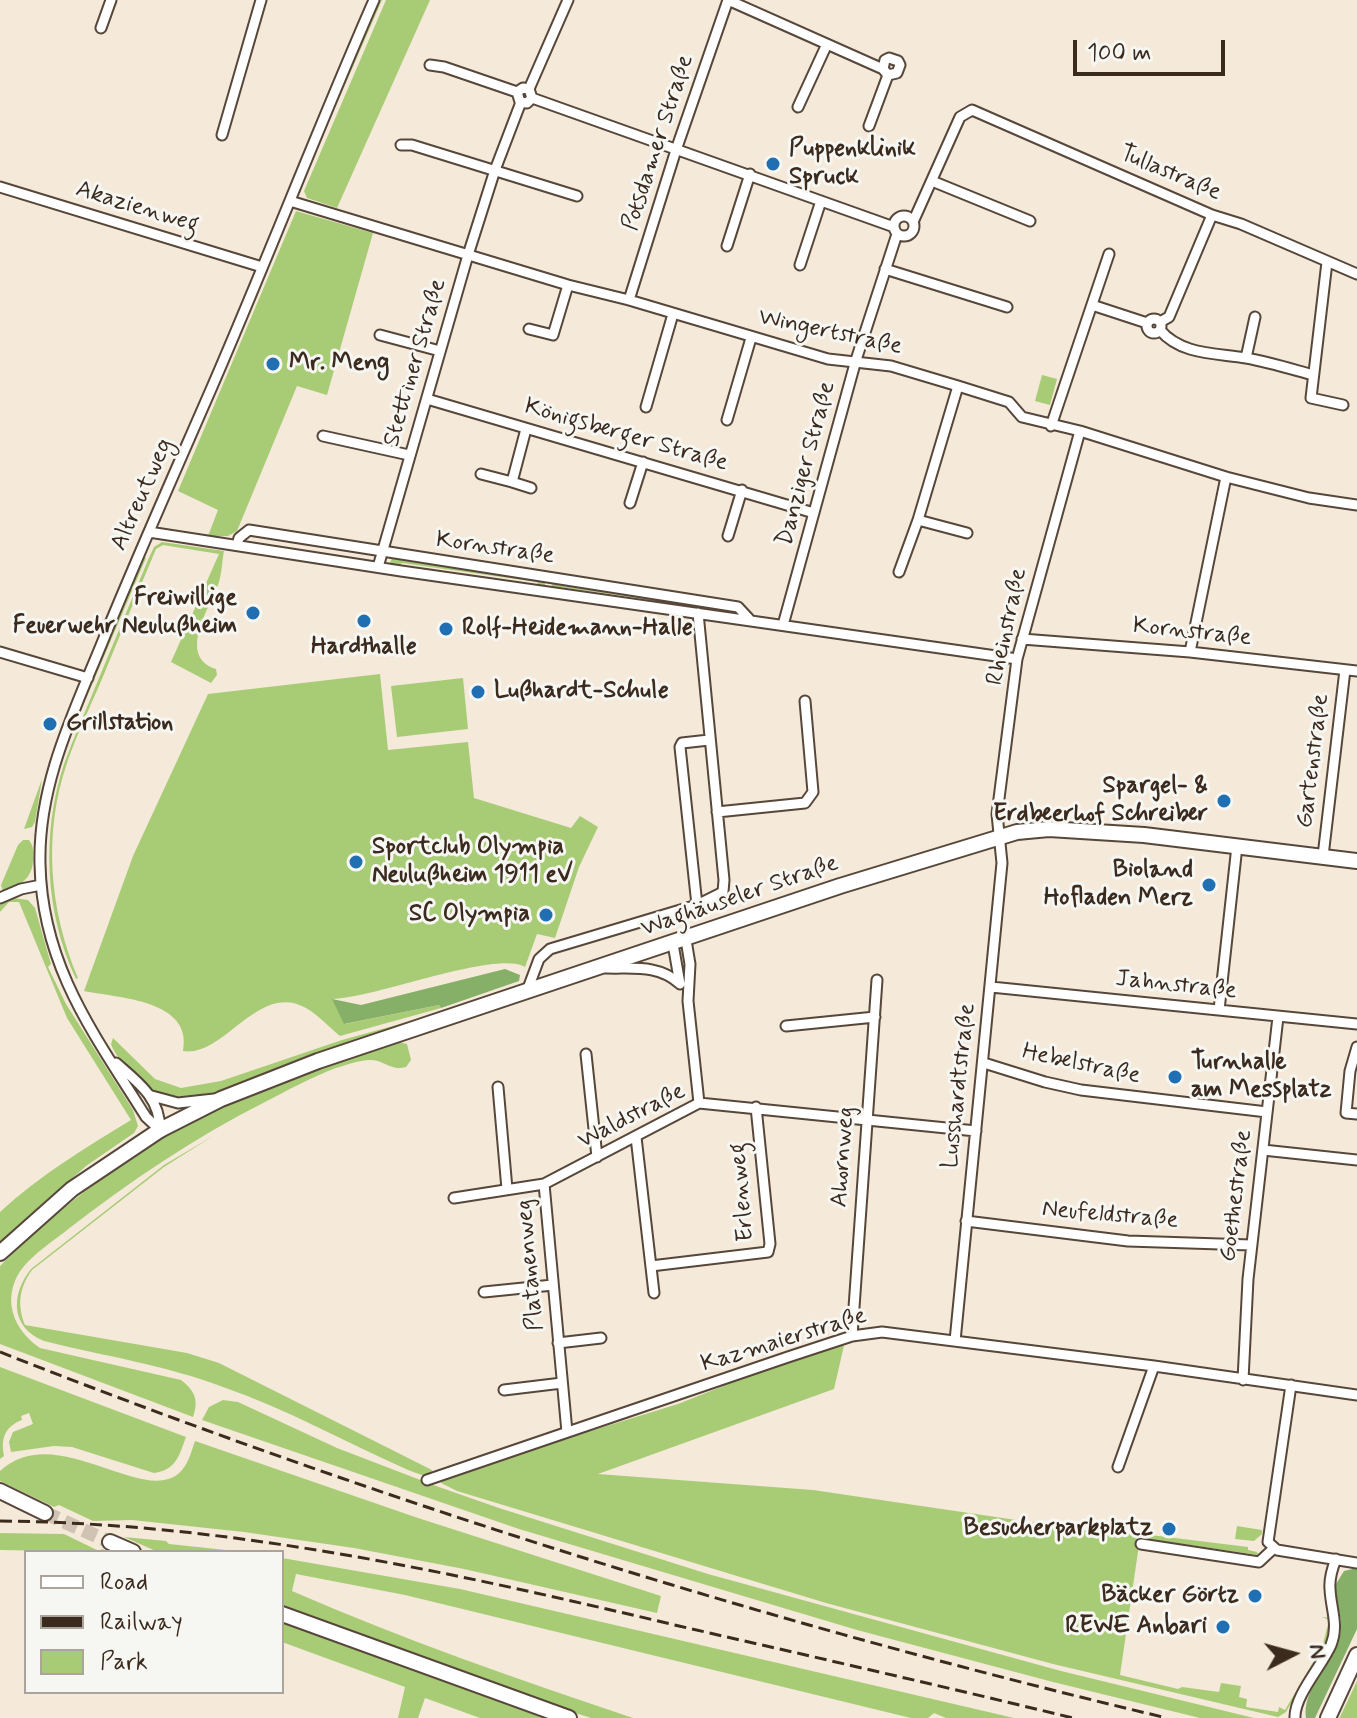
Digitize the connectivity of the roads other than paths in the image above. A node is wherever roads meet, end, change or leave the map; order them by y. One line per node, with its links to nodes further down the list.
1 (111, 0): 6 (street)
2 (261, 0): 13 (street)
3 (374, 0): 21 (street, Altreutweg)
4 (568, 0): 9 (street)
5 (728, 0): 7 (street); 15 (street, Potsdamer Straße)
6 (101, 28)
7 (827, 44): 11 (street); 12 (street)
8 (430, 65): 10 (street)
9 (530, 93): 10 (street); 15 (street)
10 (519, 97): 16 (street, Stettiner Straße)
11 (798, 107)
12 (869, 126)
13 (222, 135)
14 (401, 145): 16 (street)
15 (676, 150): 17 (street); 35 (street, Potsdamer Straße)
16 (495, 170): 20 (street); 28 (street, Stettiner Straße)
17 (750, 174): 22 (street); 26 (street)
18 (932, 181): 23 (street, Tullastraße); 24 (street); 25 (street)
19 (0, 187): 31 (street, Akazienweg)
20 (577, 196)
21 (290, 201): 28 (street, Wingertstraße); 31 (street, Altreutweg)
22 (821, 201): 25 (street); 30 (street)
23 (1212, 215): 29 (street, Tullastraße); 40 (street)
24 (1030, 221)
25 (896, 230): 32 (street, Danziger Straße)
26 (727, 246)
27 (1109, 254): 36 (street)
28 (468, 255): 34 (street, Wingertstraße); 44 (street, Stettiner Straße)
29 (1327, 262): 33 (street, Tullastraße); 47 (street)
30 (800, 265)
31 (262, 267): 68 (street, Altreutweg)
32 (885, 269): 37 (street); 46 (street, Danziger Straße)
33 (1357, 274)
34 (568, 285): 35 (street, Wingertstraße); 41 (street)
35 (629, 300): 38 (street, Wingertstraße)
36 (1092, 305): 40 (street); 53 (street)
37 (1007, 307)
38 (673, 314): 43 (street, Wingertstraße); 51 (street)
39 (1255, 317): 45 (street)
40 (1160, 326): 45 (street)
41 (529, 329)
42 (380, 335): 44 (street)
43 (751, 338): 46 (street, Wingertstraße); 52 (street)
44 (440, 351): 49 (street, Stettiner Straße)
45 (1246, 358): 47 (street)
46 (856, 360): 48 (street, Wingertstraße); 66 (street, Danziger Straße)
47 (1313, 375): 50 (street)
48 (958, 386): 53 (street, Wingertstraße); 67 (street)
49 (427, 399): 54 (street, Königsberger Straße); 57 (street, Stettiner Straße)
50 (1343, 405)
51 (646, 407)
52 (727, 420)
53 (1051, 426): 55 (street, Wingertstraße)
54 (526, 429): 58 (street, Königsberger Straße); 61 (street)
55 (1080, 431): 60 (street, Wingertstraße); 78 (street, Rheinstraße)
56 (323, 436): 57 (street)
57 (409, 455): 72 (street, Stettiner Straße)
58 (643, 462): 63 (street, Königsberger Straße); 64 (street)
59 (481, 474): 61 (street)
60 (1226, 477): 65 (street, Wingertstraße); 80 (street)
61 (512, 482): 62 (street)
62 (531, 488)
63 (742, 490): 66 (street, Königsberger Straße); 70 (street)
64 (630, 503)
65 (1357, 505)
66 (814, 513): 77 (street, Danziger Straße)
67 (918, 520): 69 (street); 74 (street)
68 (149, 532): 71 (street, Kornstraße); 84 (street, Altreutweg)
69 (967, 533)
70 (728, 536)
71 (237, 545): 72 (street, Kornstraße); 73 (street, Kornstraße)
72 (382, 552): 73 (street, Stettiner Straße); 76 (street, Kornstraße)
73 (378, 567): 75 (street, Kornstraße)
74 (899, 572)
75 (698, 613): 76 (street, Kornstraße); 86 (street)
76 (751, 621): 77 (street, Kornstraße)
77 (783, 625): 81 (street, Kornstraße)
78 (1022, 639): 80 (street, Kornstraße); 81 (street, Rheinstraße)
79 (0, 652): 84 (street)
80 (1190, 652): 82 (street, Kornstraße)
81 (1017, 659): 88 (street, Rheinstraße)
82 (1345, 670): 83 (street, Kornstraße); 90 (street, Gartenstraße)
83 (1357, 671)
84 (88, 678): 92 (street, Altreutweg)
85 (805, 701): 87 (street)
86 (709, 740): 87 (street); 94 (street)
87 (717, 812): 94 (street)
88 (1000, 836): 89 (street, Waghäuseler Straße); 95 (street, Waghäuseler Straße); 99 (street, Lusshardtstraße)
89 (1237, 846): 90 (street, Waghäuseler Straße); 102 (street)
90 (1323, 856): 91 (street, Waghäuseler Straße)
91 (1357, 861)
92 (41, 885): 93 (street); 109 (street, Altreutweg)
93 (0, 898)
94 (697, 905): 100 (street)
95 (680, 942): 96 (street, Waghäuseler Straße); 98 (street); 101 (street)
96 (599, 968): 98 (street); 100 (street, Waghäuseler Straße)
97 (877, 980): 103 (street, Ahornweg)
98 (679, 983): 101 (street)
99 (991, 987): 102 (street, Jahnstraße); 110 (street, Lusshardtstraße)
100 (527, 991): 113 (street, Waghäuseler Straße)
101 (688, 1001): 114 (street)
102 (1219, 1010): 104 (street, Jahnstraße)
103 (875, 1017): 106 (street); 118 (street, Ahornweg)
104 (1278, 1017): 105 (street, Jahnstraße); 116 (street, Goethestraße)
105 (1357, 1024)
106 (786, 1026)
107 (1357, 1047): 117 (street)
108 (586, 1054): 123 (street)
109 (110, 1058): 112 (street, Altreutweg); 119 (street, Altreutweg)
110 (984, 1063): 116 (street, Hebelstraße); 120 (street, Lusshardtstraße)
111 (498, 1087): 126 (street)
112 (152, 1096): 113 (street); 119 (street)
113 (221, 1099): 119 (street, Waghäuseler Straße)
114 (699, 1103): 115 (street, Waldstraße); 121 (street, Waldstraße)
115 (756, 1107): 118 (street, Waldstraße); 131 (street, Erlenweg)
116 (1267, 1112): 122 (street, Goethestraße)
117 (1357, 1114)
118 (866, 1120): 120 (street, Waldstraße); 135 (street, Ahornweg)
119 (160, 1130): 130 (street, Waghäuseler Straße)
120 (976, 1131): 128 (street, Lusshardtstraße)
121 (636, 1137): 123 (street, Waldstraße); 131 (street)
122 (1263, 1150): 124 (street); 129 (street, Goethestraße)
123 (597, 1157): 125 (street, Waldstraße)
124 (1357, 1160)
125 (544, 1184): 126 (street, Waldstraße); 132 (street, Platanenweg)
126 (507, 1189): 127 (street, Waldstraße)
127 (454, 1198)
128 (966, 1221): 129 (street, Neufeldstraße); 137 (street, Lusshardtstraße)
129 (1251, 1245): 140 (street, Goethestraße)
130 (0, 1253)
131 (651, 1266): 134 (street)
132 (553, 1285): 133 (street); 138 (street, Platanenweg)
133 (484, 1292)
134 (654, 1293)
135 (852, 1336): 137 (street, Kazmaierstraße); 145 (street, Kazmaierstraße)
136 (601, 1338): 138 (street, Platanenweg)
137 (955, 1341): 139 (street, Kazmaierstraße)
138 (558, 1343): 141 (street, Platanenweg)
139 (1154, 1366): 140 (street, Kazmaierstraße); 146 (street)
140 (1243, 1380): 142 (street, Kazmaierstraße)
141 (562, 1383): 143 (street); 145 (street, Platanenweg)
142 (1291, 1385): 144 (street, Kazmaierstraße); 152 (street)
143 (504, 1390)
144 (1357, 1395)
145 (567, 1432): 147 (street, Kazmaierstraße)
146 (1118, 1467)
147 (427, 1480)
148 (0, 1491): 149 (street)
149 (45, 1513)
150 (110, 1542): 153 (street)
151 (1141, 1544): 152 (street)
152 (1271, 1547): 154 (street)
153 (128, 1550)
154 (1336, 1559): 155 (street); 160 (street)
155 (1357, 1563)
156 (284, 1615): 159 (street)
157 (1356, 1657): 158 (street)
158 (1329, 1716)
159 (569, 1718)
160 (1295, 1718)

